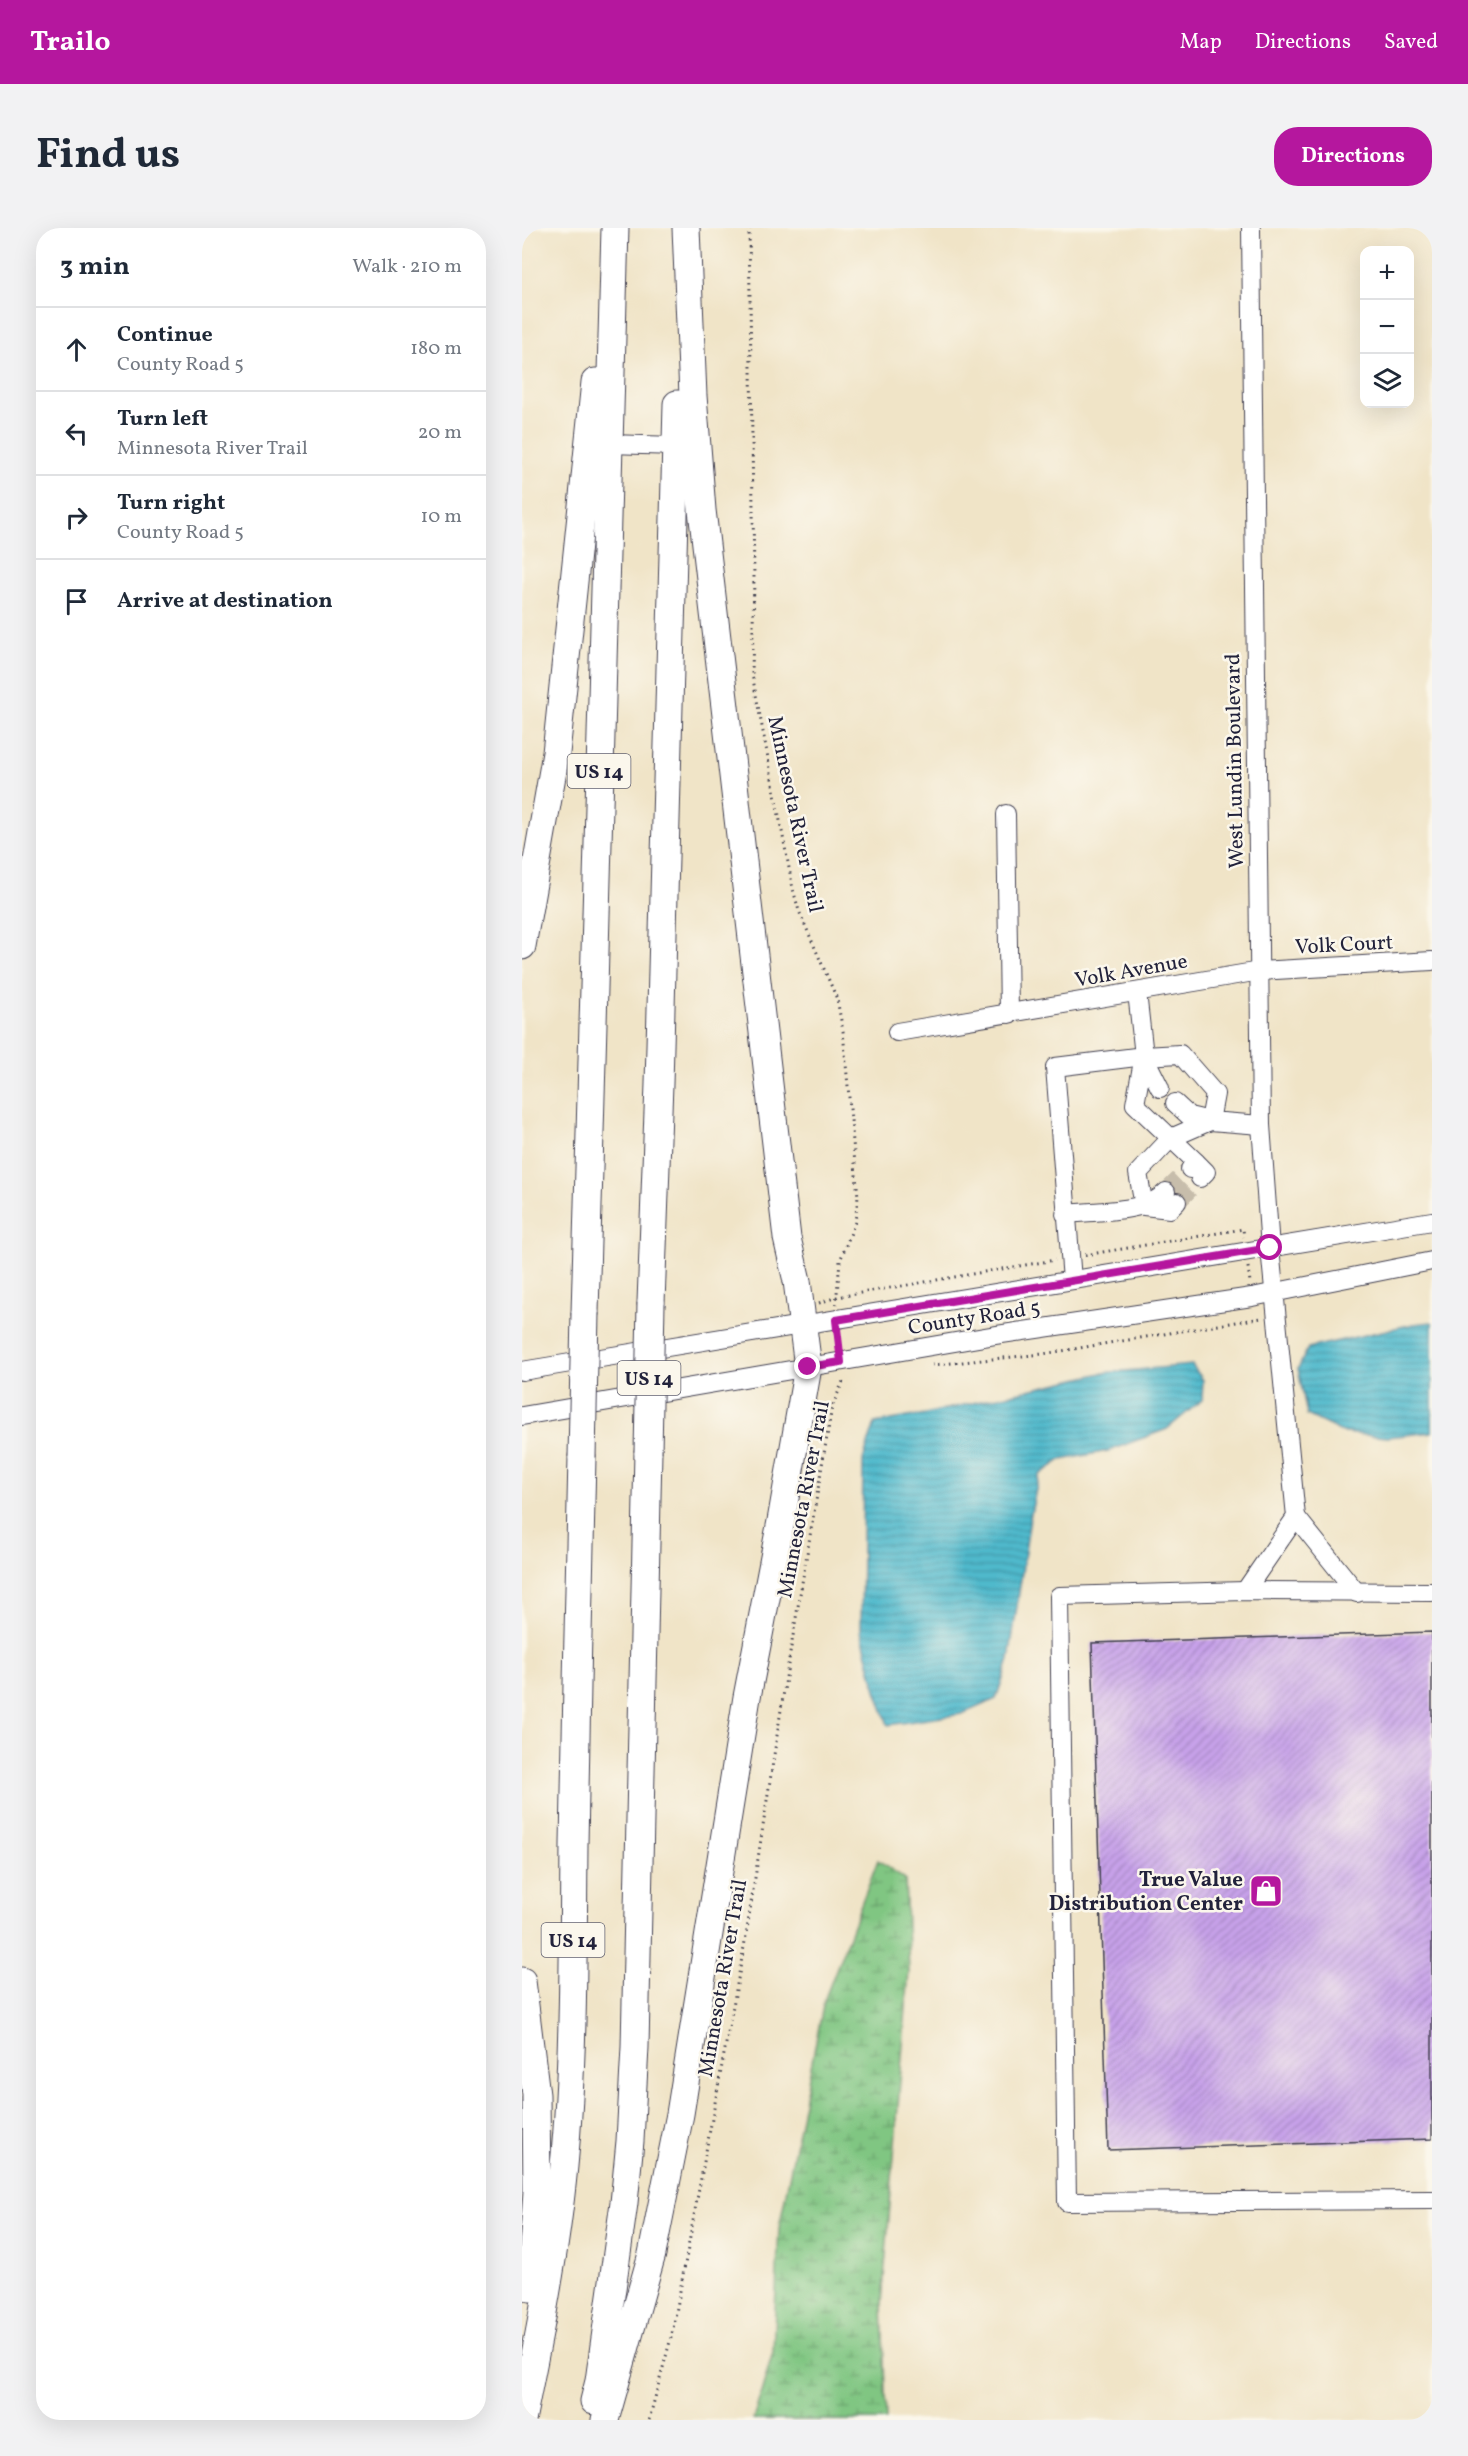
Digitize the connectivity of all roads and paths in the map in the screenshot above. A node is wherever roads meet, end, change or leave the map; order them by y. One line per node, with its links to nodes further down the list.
1 (680, 228): 7 (highway, US 14)
2 (686, 228): 32 (highway)
3 (749, 228): 31 (path, Minnesota River Trail)
4 (1251, 228): 11 (street, West Lundin Boulevard)
5 (615, 241): 6 (highway, US 14); 9 (highway)
6 (609, 444): 7 (street); 46 (highway, US 14, bridge)
7 (676, 446): 47 (highway, US 14, bridge)
8 (1006, 814): 13 (street)
9 (522, 946)
10 (1432, 961): 11 (street, Volk Court)
11 (1260, 971): 12 (street, Volk Avenue); 19 (street, West Lundin Boulevard)
12 (1137, 992): 13 (street, Volk Avenue); 15 (street)
13 (1009, 1014): 14 (street, Volk Avenue)
14 (897, 1032)
15 (1144, 1056): 16 (street); 18 (street); 20 (street); 24 (street)
16 (1160, 1088)
17 (1175, 1103): 18 (street)
18 (1210, 1122): 19 (street); 20 (street)
19 (1261, 1125): 26 (street, West Lundin Boulevard)
20 (1171, 1138): 21 (street); 23 (street)
21 (1195, 1170)
22 (1171, 1197): 23 (street)
23 (1144, 1206): 24 (street)
24 (1065, 1214): 28 (street)
25 (1432, 1221): 26 (street, County Road 5)
26 (1270, 1248): 28 (street, County Road 5); 29 (street, West Lundin Boulevard)
27 (1432, 1261): 29 (street, County Road 5)
28 (1072, 1280): 31 (street, County Road 5)
29 (1276, 1293): 30 (street, West Lundin Boulevard); 34 (street, County Road 5)
30 (1278, 1314): 33 (path); 39 (street, West Lundin Boulevard)
31 (836, 1320): 32 (street, County Road 5)
32 (802, 1325): 35 (street, County Road 5); 36 (highway)
33 (931, 1365)
34 (842, 1370): 36 (street, County Road 5); 36 (path); 37 (path); 49 (path, Minnesota River Trail)
35 (522, 1371)
36 (806, 1376): 38 (street, County Road 5); 48 (highway)
37 (855, 1377)
38 (522, 1416)
39 (1296, 1517): 40 (street); 42 (street)
40 (1245, 1591): 42 (street); 44 (street)
41 (1432, 1592): 42 (street)
42 (1357, 1593)
43 (522, 1981): 45 (highway)
44 (1432, 2200)
45 (522, 2373)
46 (522, 2420)
47 (589, 2420)
48 (605, 2420)
49 (649, 2420)

